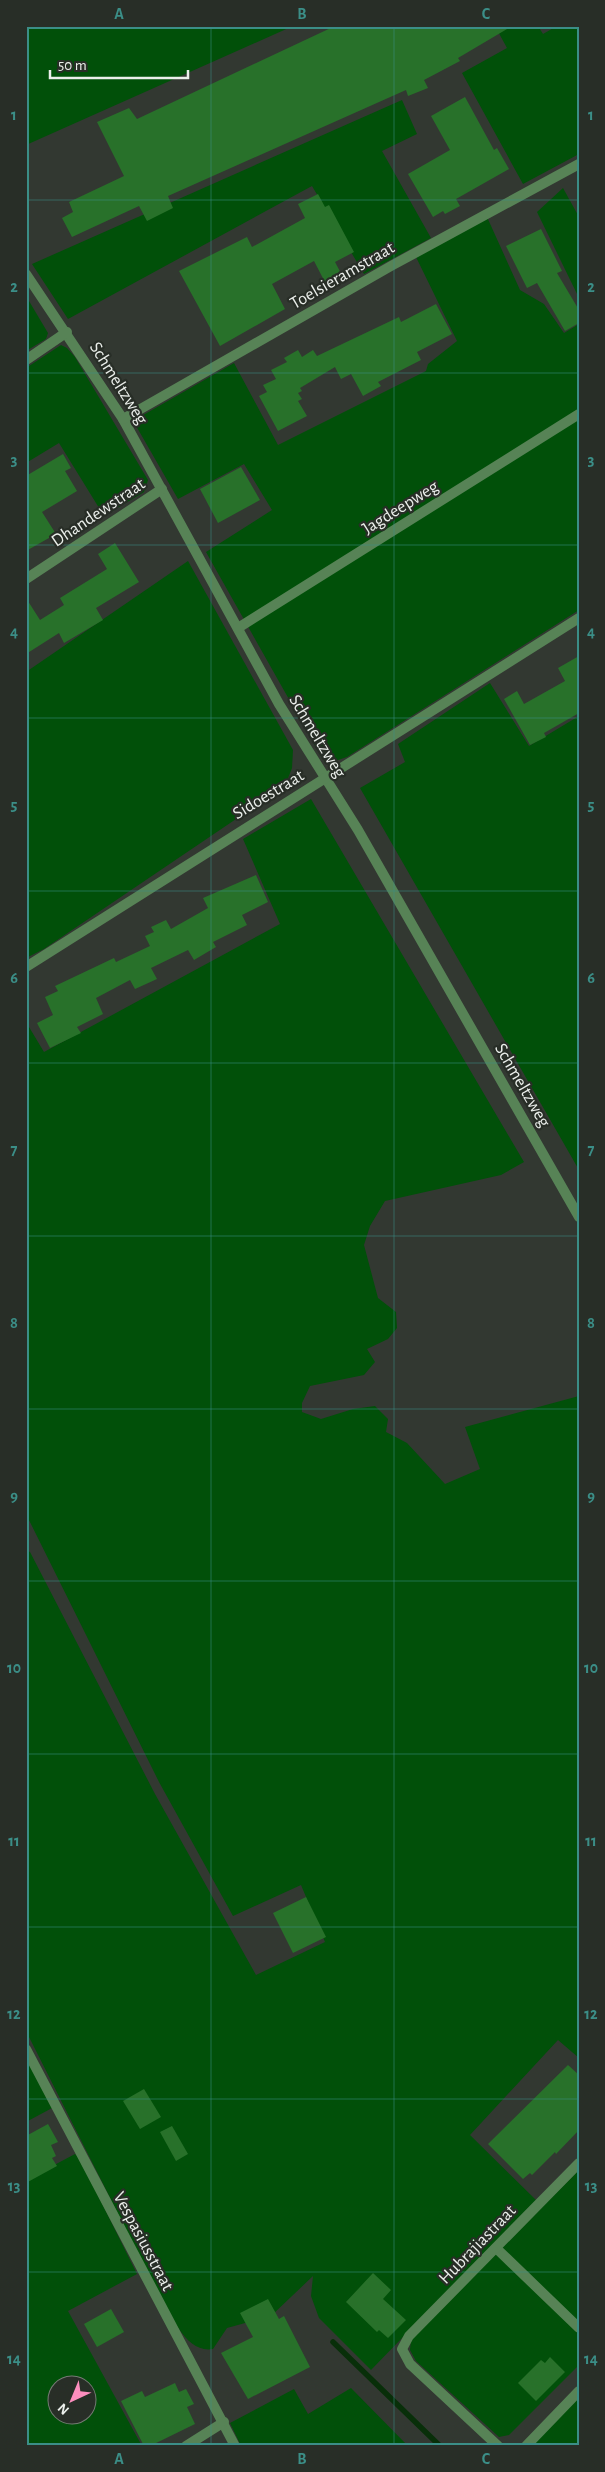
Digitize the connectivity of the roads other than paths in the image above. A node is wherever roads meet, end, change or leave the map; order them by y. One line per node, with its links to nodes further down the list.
1 (579, 164): 6 (street, Toelsieramstraat)
2 (26, 274): 3 (street, Schmeltzweg)
3 (67, 332): 4 (street); 6 (street, Schmeltzweg)
4 (26, 360)
5 (579, 414): 10 (street, Jagdeepweg)
6 (124, 419): 7 (street, Schmeltzweg)
7 (162, 489): 8 (street, Dhandewstraat); 10 (street, Schmeltzweg)
8 (26, 579)
9 (579, 618): 11 (street, Sidoestraat)
10 (238, 628): 11 (street, Schmeltzweg)
11 (324, 779): 12 (street, Sidoestraat); 13 (street, Schmeltzweg)
12 (26, 967)
13 (579, 1217)
14 (26, 2049): 19 (street, Vespasiusstraat)
15 (579, 2164): 16 (street, Hubrajiastraat)
16 (496, 2248): 17 (street); 22 (street, Hubrajiastraat)
17 (579, 2328)
18 (579, 2391): 23 (street)
19 (224, 2422): 20 (street); 21 (street, Vespasiusstraat)
20 (186, 2446)
21 (235, 2446)
22 (498, 2446)
23 (526, 2446)

